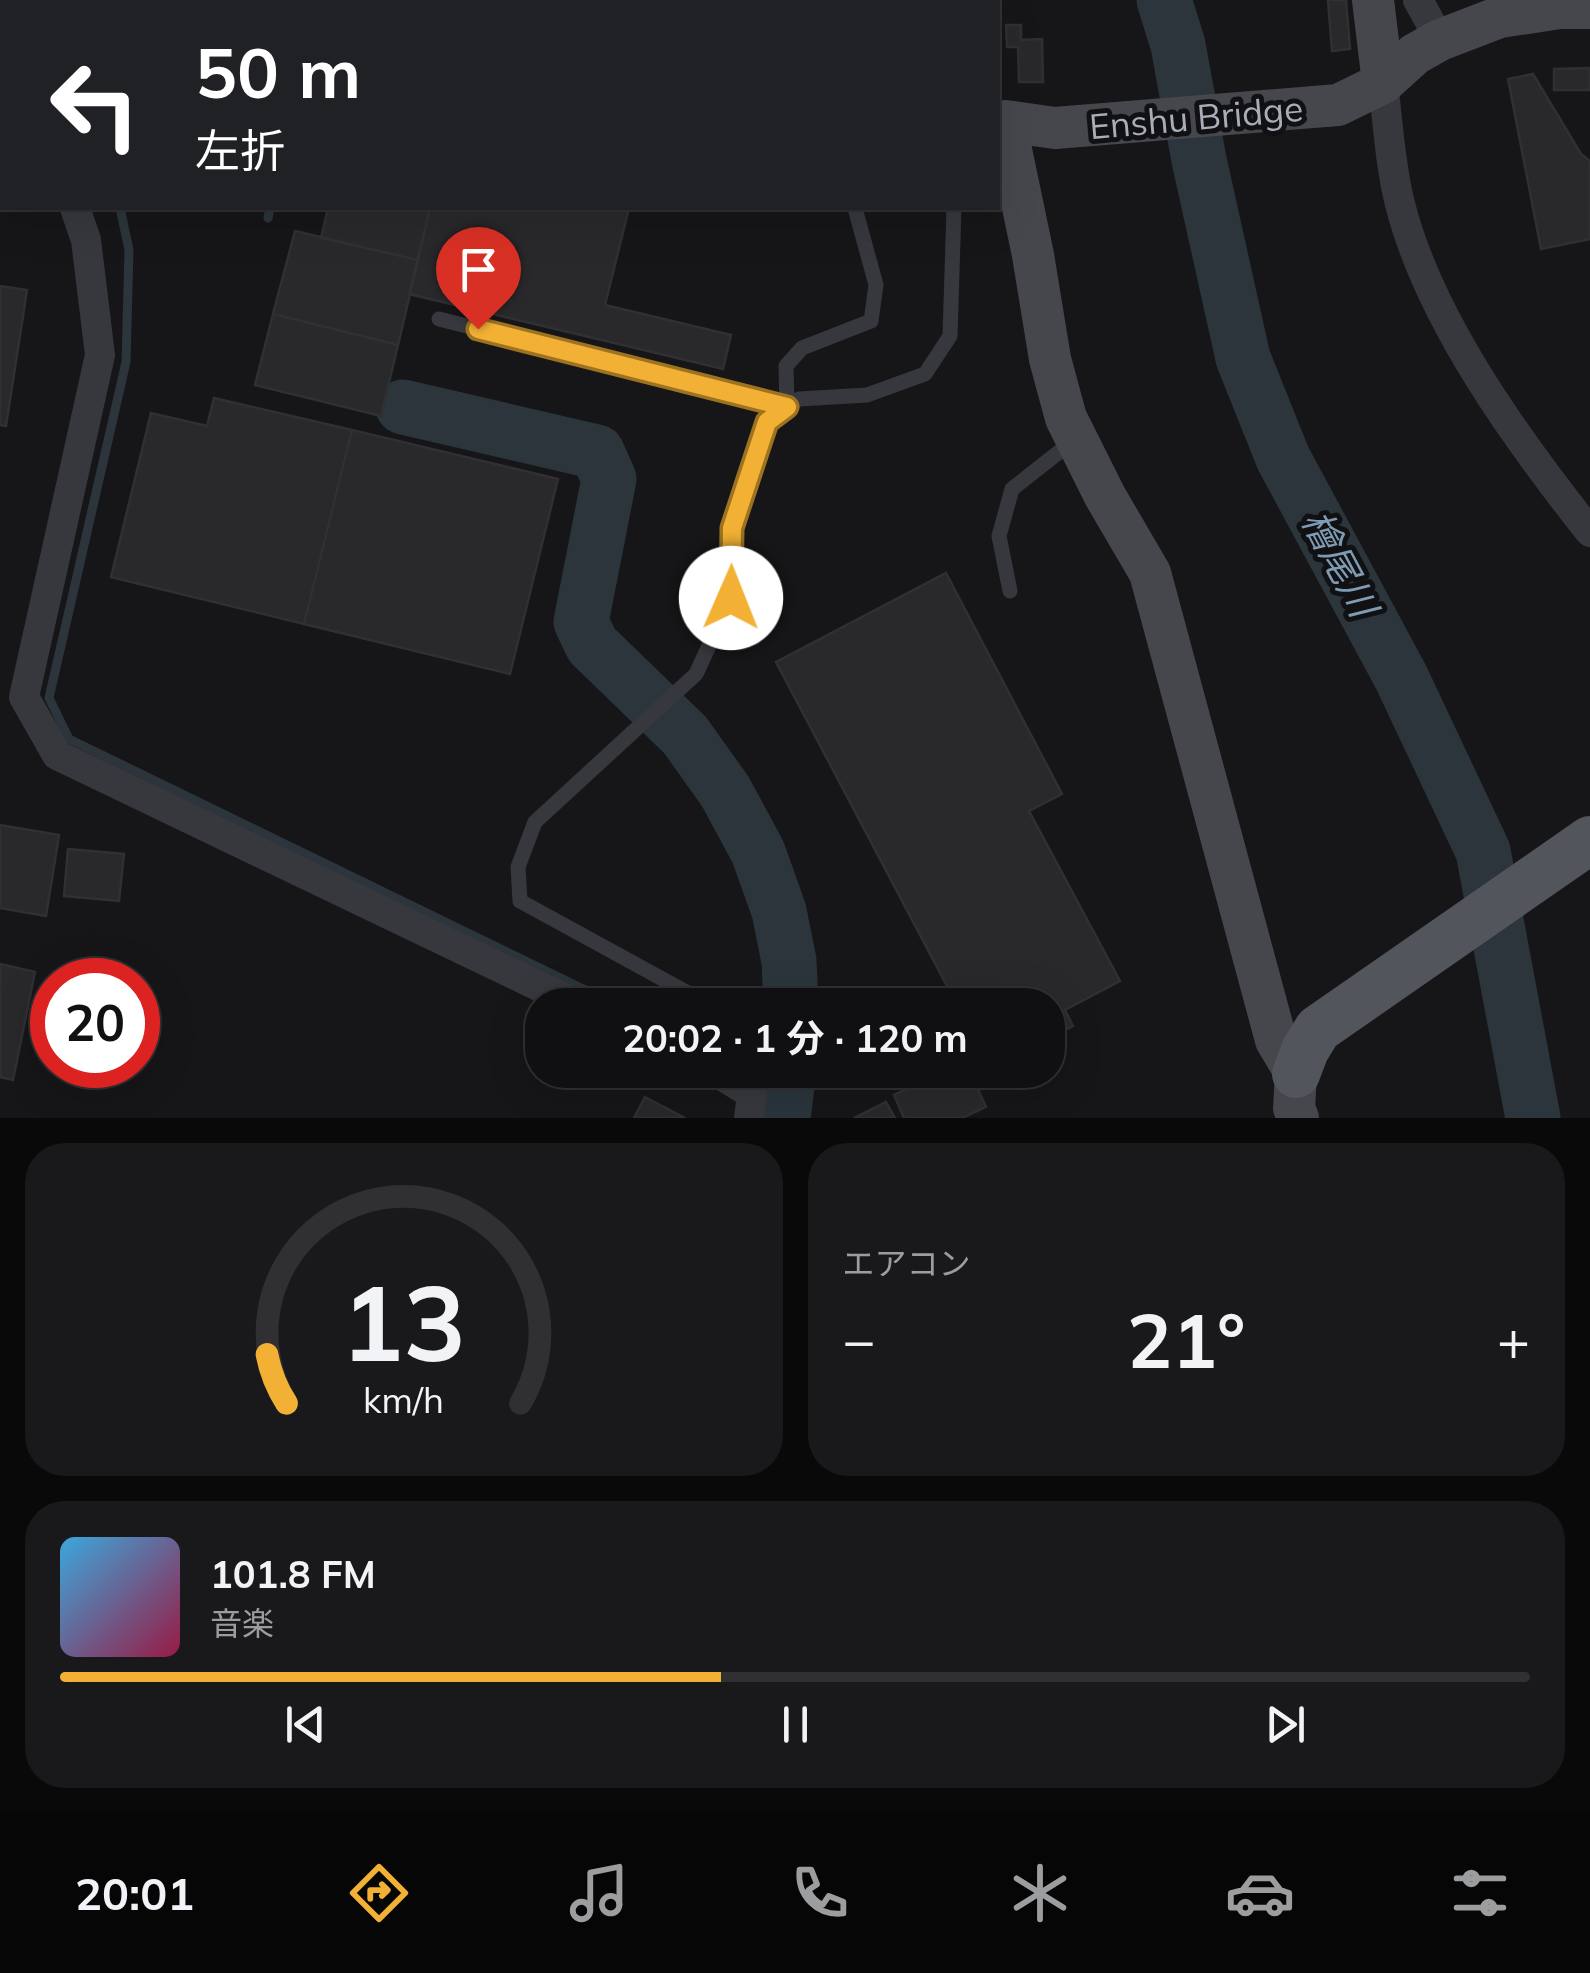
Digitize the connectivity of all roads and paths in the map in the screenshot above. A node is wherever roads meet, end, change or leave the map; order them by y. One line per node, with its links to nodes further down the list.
1 (1373, 0): 5 (street)
2 (1418, 0): 4 (street)
3 (1590, 8): 4 (street)
4 (1440, 40): 5 (street)
5 (1383, 82): 6 (street, Enshu Bridge); 13 (street)
6 (1000, 115): 12 (street)
7 (76, 210): 16 (street)
8 (856, 210): 11 (lane)
9 (954, 210): 11 (lane)
10 (439, 319): 11 (lane)
11 (787, 407): 17 (lane)
12 (1076, 439): 14 (lane); 19 (street)
13 (1590, 532)
14 (1010, 592)
15 (1590, 840): 19 (main road)
16 (543, 988)
17 (679, 988)
18 (742, 1088): 20 (street)
19 (1297, 1096)
20 (749, 1118)

